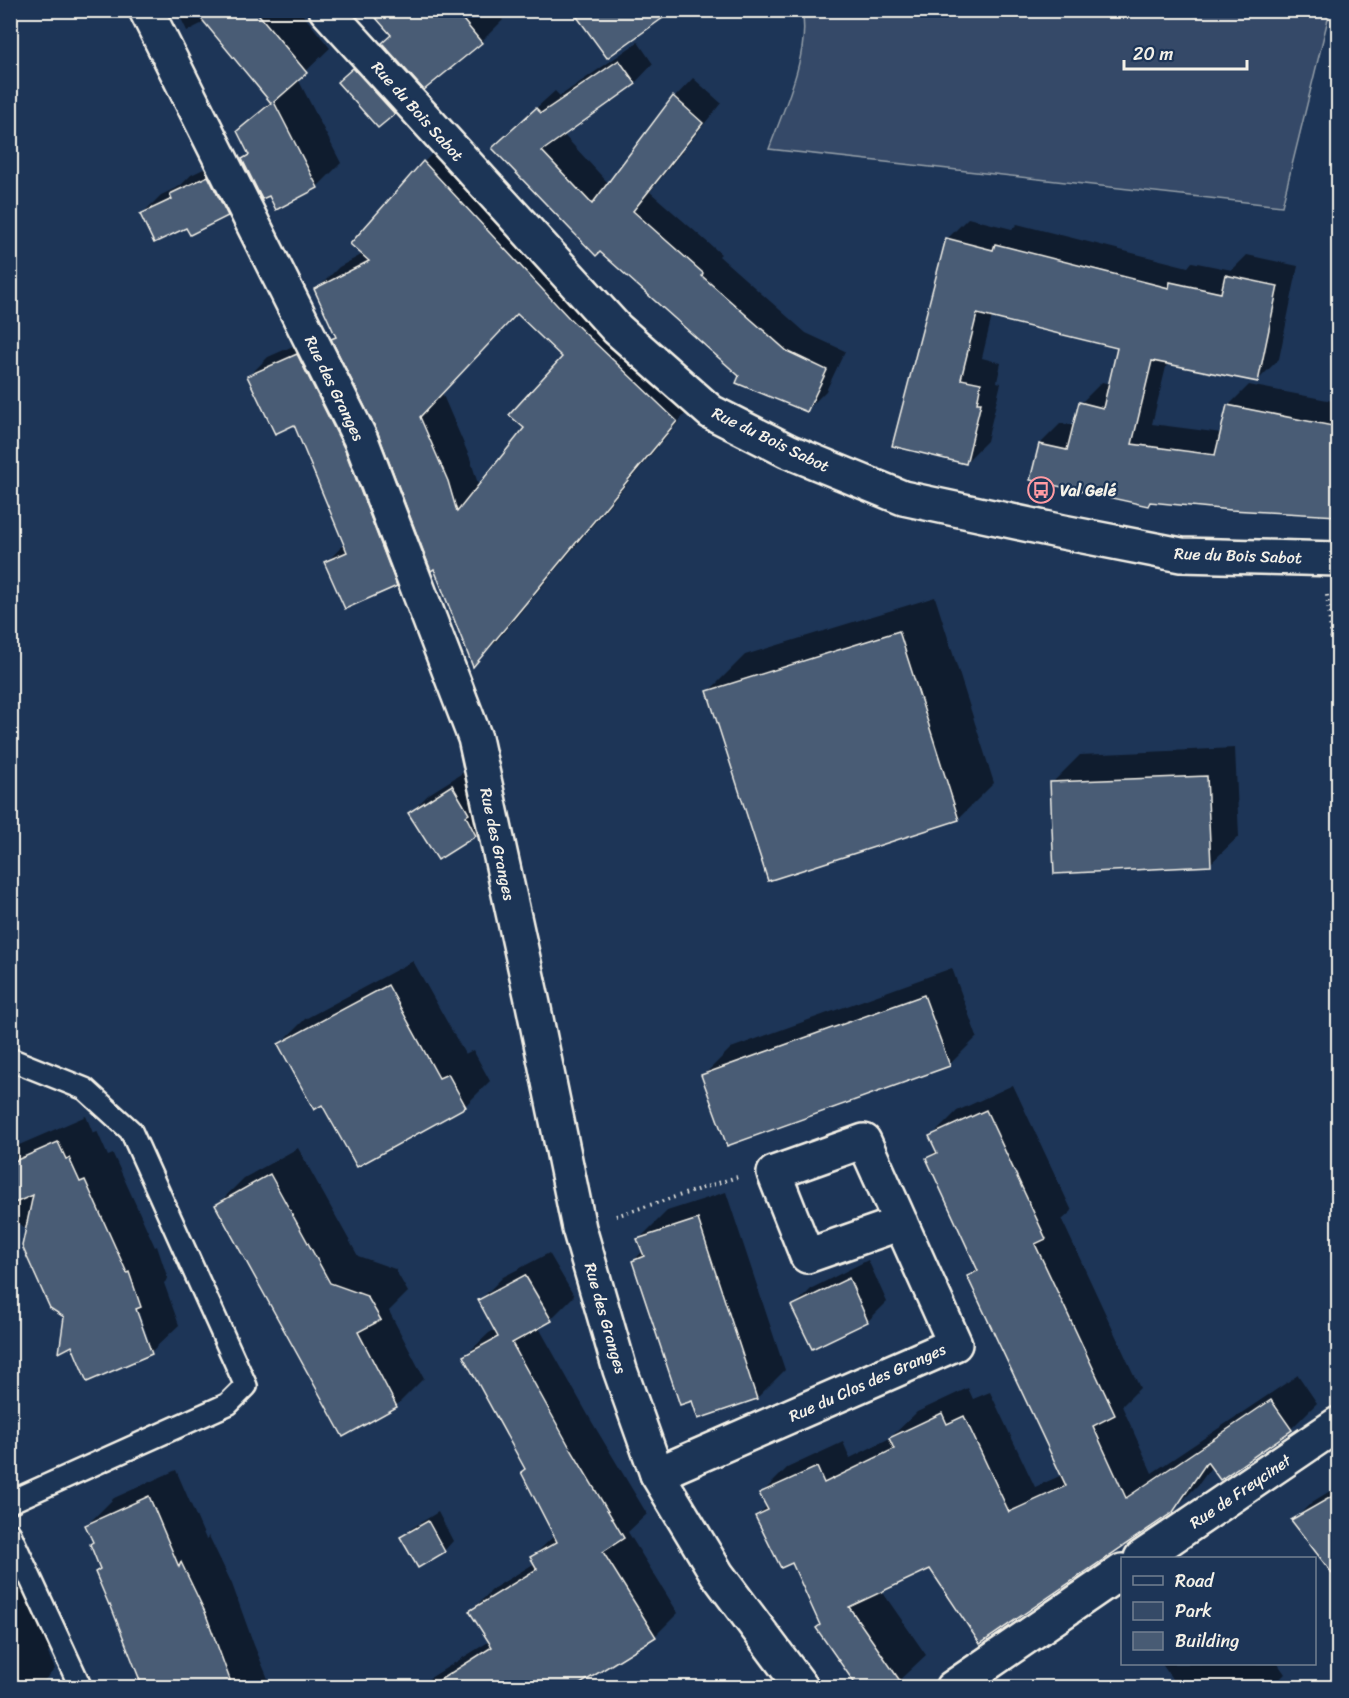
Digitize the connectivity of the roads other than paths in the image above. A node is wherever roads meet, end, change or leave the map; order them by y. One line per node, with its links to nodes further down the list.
1 (146, 10): 7 (street, Rue des Granges)
2 (326, 10): 3 (street, Rue du Bois Sabot)
3 (1331, 559)
4 (10, 1059): 8 (lane)
5 (901, 1223): 5 (street, Rue du Clos des Granges); 7 (street, Rue du Clos des Granges)
6 (1338, 1424): 10 (street, Rue de Freycinet)
7 (657, 1474): 13 (street, Rue des Granges)
8 (10, 1502)
9 (10, 1534): 12 (lane)
10 (1142, 1557)
11 (1121, 1572): 14 (street)
12 (81, 1688)
13 (802, 1688)
14 (952, 1688)

